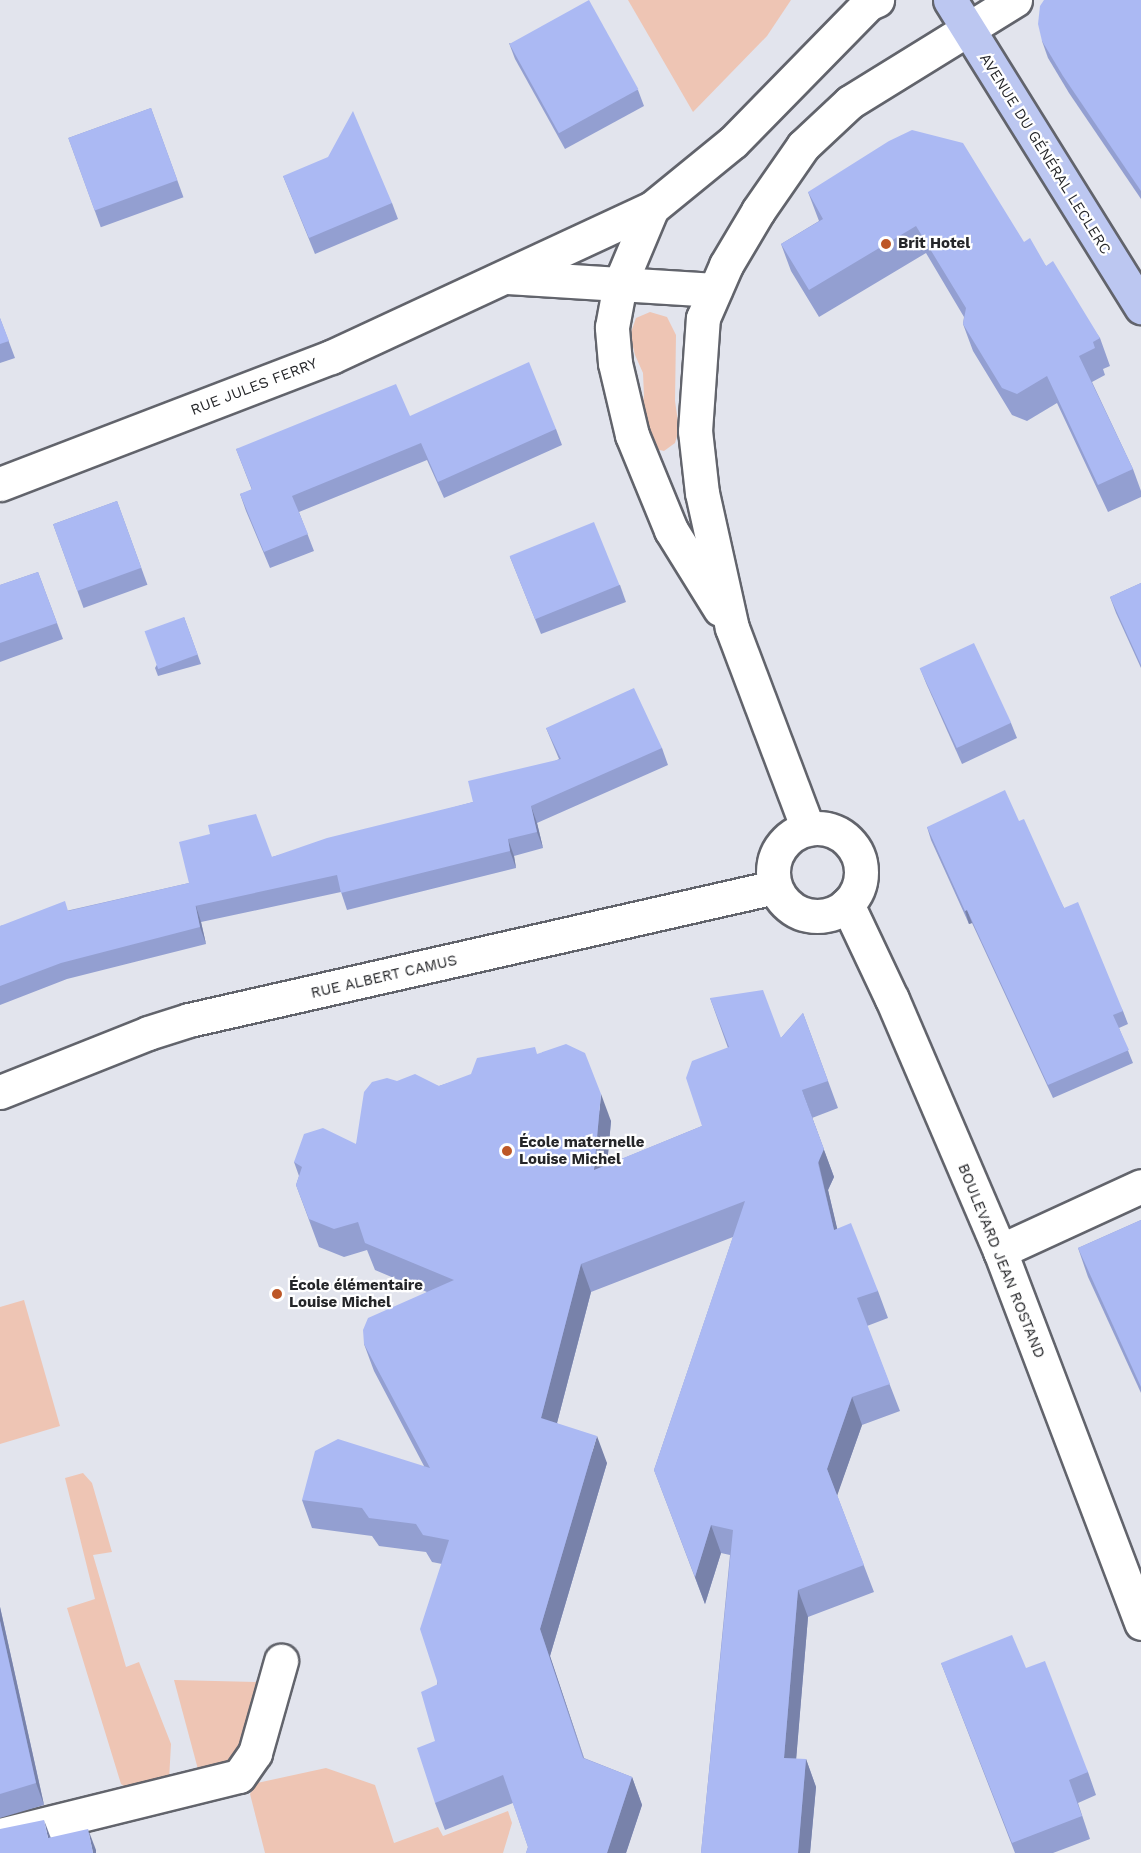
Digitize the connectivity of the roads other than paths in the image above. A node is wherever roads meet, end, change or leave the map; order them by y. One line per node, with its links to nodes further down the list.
1 (876, 0): 5 (street)
2 (950, 0): 4 (main road, AVENUE DU GÉNÉRAL LECLERC)
3 (1015, 0): 4 (street)
4 (968, 29): 8 (street); 9 (main road, AVENUE DU GÉNÉRAL LECLERC)
5 (652, 208): 6 (street, RUE JULES FERRY); 7 (street)
6 (503, 277): 7 (street, RUE JULES FERRY); 10 (street, RUE JULES FERRY)
7 (620, 284): 8 (street, RUE JULES FERRY); 11 (street)
8 (715, 290): 11 (street)
9 (1141, 307)
10 (0, 484)
11 (732, 628): 12 (street)
12 (808, 829): 13 (street); 14 (street)
13 (775, 887): 14 (street); 15 (street, RUE ALBERT CAMUS)
14 (847, 904): 17 (street, BOULEVARD JEAN ROSTAND)
15 (0, 1092)
16 (1141, 1186): 17 (street)
17 (1000, 1251): 18 (street, BOULEVARD JEAN ROSTAND)
18 (1141, 1623)
19 (281, 1660): 20 (street)
20 (0, 1835)

